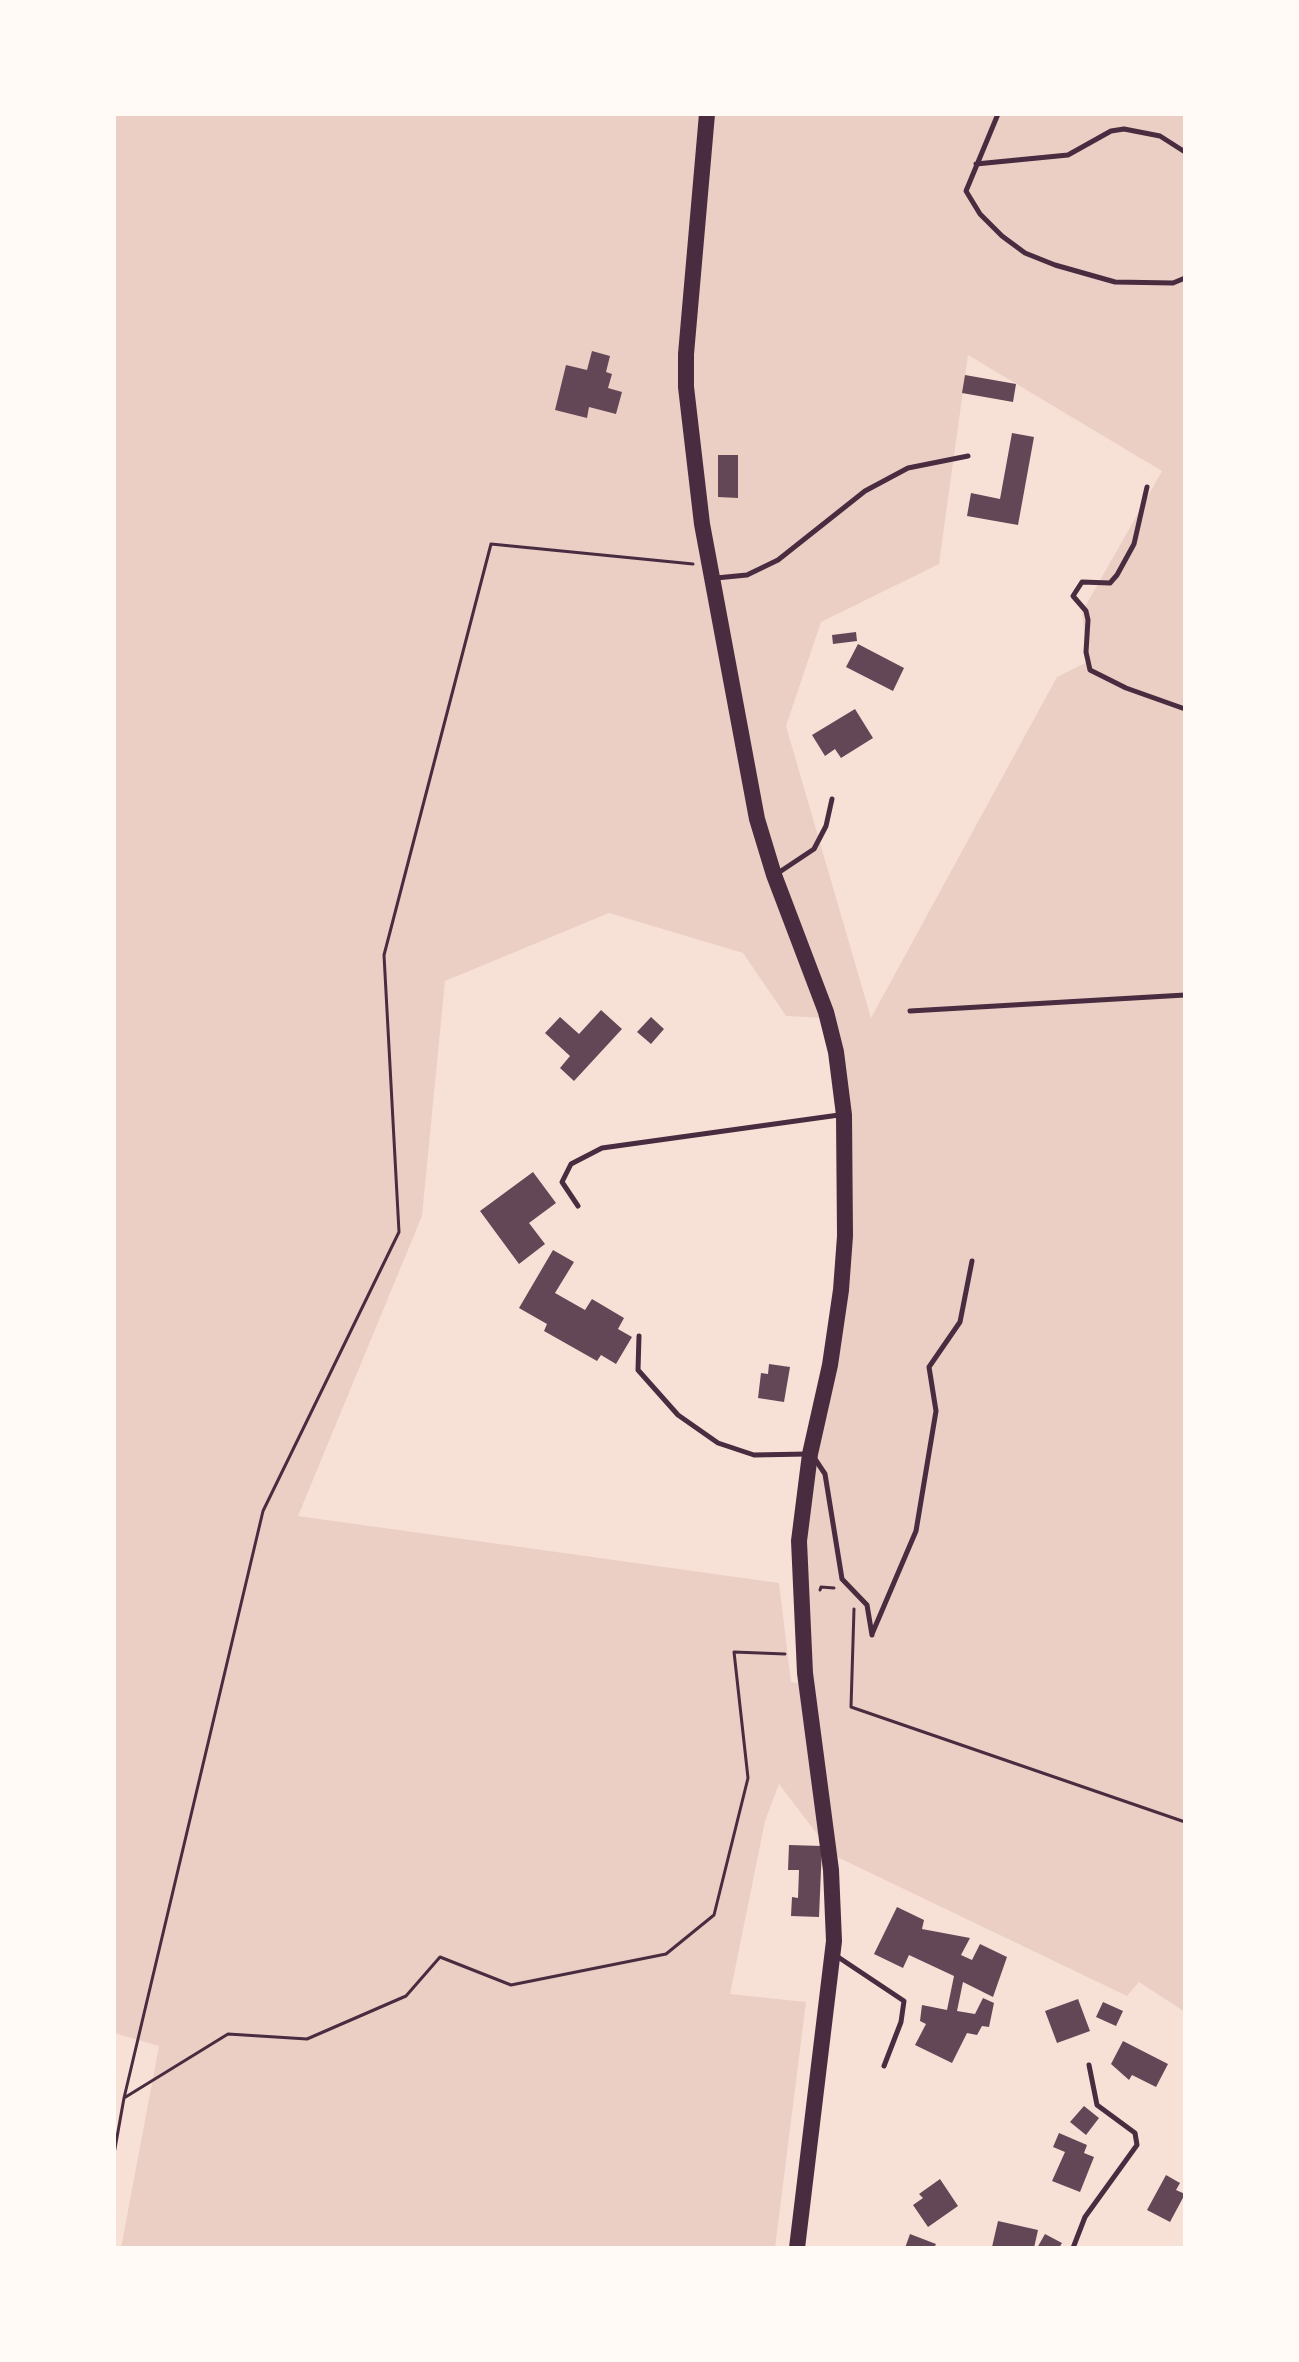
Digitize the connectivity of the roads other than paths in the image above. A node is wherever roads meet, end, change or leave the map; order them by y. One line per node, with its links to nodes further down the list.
1 (707, 114): 8 (main road)
2 (998, 114): 4 (lane)
3 (1185, 152): 4 (lane)
4 (975, 164): 5 (lane)
5 (1185, 278)
6 (968, 456): 8 (lane)
7 (1147, 487): 9 (lane)
8 (710, 572): 11 (main road)
9 (1185, 709)
10 (832, 799): 11 (lane)
11 (774, 875): 14 (main road)
12 (1185, 995): 13 (lane)
13 (910, 1011)
14 (844, 1115): 15 (lane); 18 (main road)
15 (578, 1206)
16 (972, 1261): 18 (lane)
17 (639, 1336): 18 (lane)
18 (810, 1454): 19 (main road)
19 (832, 1954): 21 (lane); 22 (main road)
20 (1089, 2065): 23 (lane)
21 (884, 2066)
22 (797, 2248)
23 (1073, 2248)

